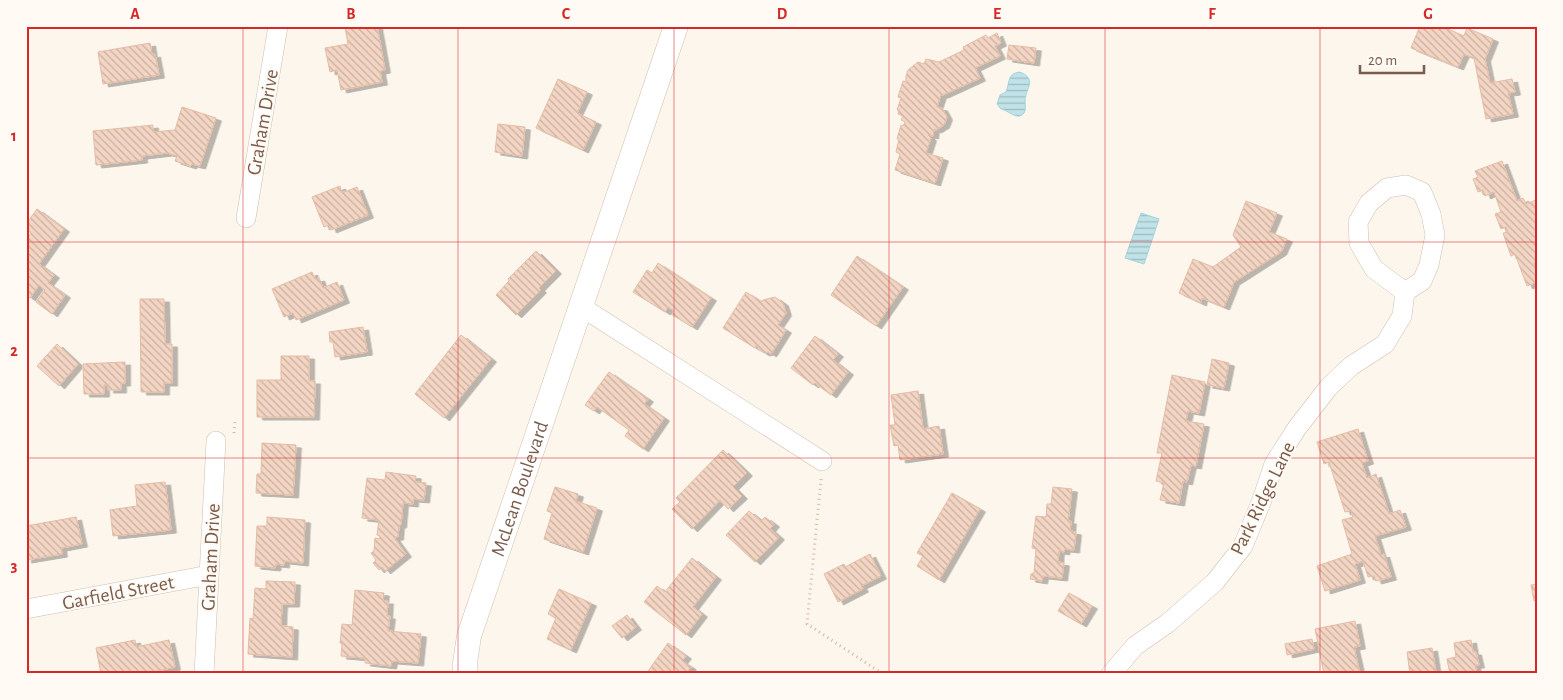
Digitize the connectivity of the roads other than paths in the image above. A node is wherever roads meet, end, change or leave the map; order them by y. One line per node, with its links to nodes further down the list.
1 (278, 26): 3 (street, Graham Drive)
2 (676, 26): 5 (street, McLean Boulevard)
3 (246, 218)
4 (1405, 292): 4 (street); 12 (street, Park Ridge Lane)
5 (580, 306): 7 (street); 11 (street, McLean Boulevard)
6 (216, 441): 8 (street, Graham Drive)
7 (822, 461)
8 (209, 575): 9 (street, Garfield Street); 10 (street, Graham Drive)
9 (26, 609)
10 (204, 674)
11 (465, 674)
12 (1111, 674)

